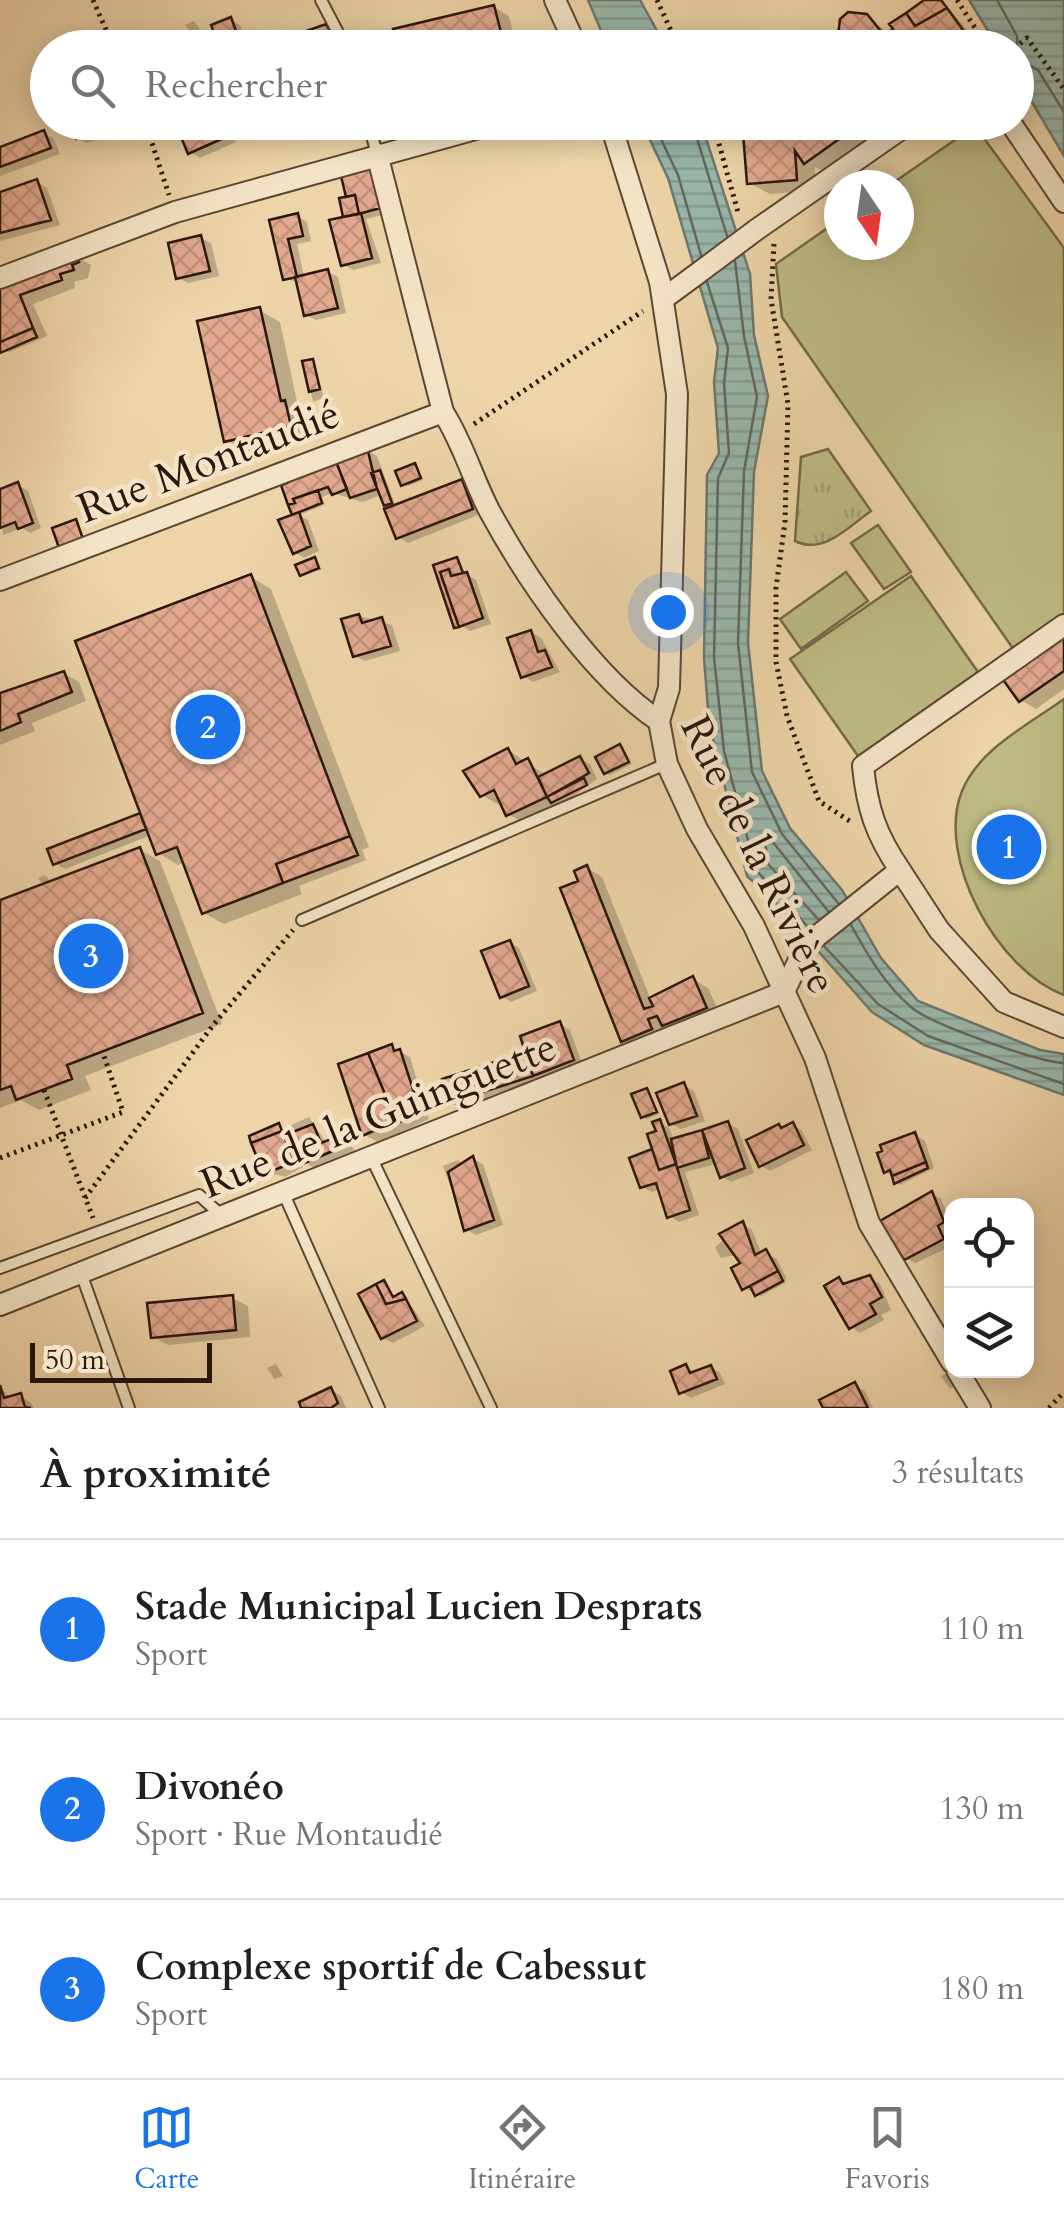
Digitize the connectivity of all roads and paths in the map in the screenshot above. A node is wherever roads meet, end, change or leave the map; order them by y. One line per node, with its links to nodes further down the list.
1 (92, 0): 6 (path)
2 (322, 0): 7 (lane)
3 (555, 0): 8 (street)
4 (657, 0): 9 (path)
5 (957, 0): 10 (path)
6 (106, 30)
7 (337, 30)
8 (569, 30)
9 (671, 30)
10 (976, 30)
11 (1034, 48): 12 (path)
12 (1064, 90)
13 (150, 140): 22 (path)
14 (374, 140): 20 (lane, Rue de la Rivière)
15 (432, 140): 20 (street)
16 (615, 140): 28 (street)
17 (719, 140): 24 (path)
18 (885, 140): 23 (street)
19 (1022, 140): 21 (street)
20 (378, 154): 22 (street); 29 (street, Rue de la Rivière)
21 (1064, 202)
22 (175, 212): 27 (street)
23 (775, 217): 24 (street); 25 (path)
24 (748, 225): 28 (street, bridge)
25 (774, 247): 26 (path); 35 (path)
26 (762, 252)
27 (0, 278)
28 (663, 298): 30 (path); 33 (street)
29 (442, 412): 30 (street, Rue de la Rivière); 31 (street, Rue Montaudié)
30 (458, 435): 33 (street, Rue de la Rivière)
31 (0, 580)
32 (1064, 625): 35 (street)
33 (660, 721): 34 (street, Rue de la Rivière)
34 (667, 764): 37 (lane); 38 (street, Rue de la Rivière)
35 (879, 839): 36 (street)
36 (900, 870): 38 (street); 39 (street)
37 (302, 920): 46 (path)
38 (784, 992): 43 (street, Rue de la Guinguette); 52 (street, Rue de la Rivière)
39 (1064, 1027)
40 (104, 1056): 42 (path)
41 (44, 1090): 42 (path)
42 (61, 1135): 44 (path); 46 (path)
43 (371, 1157): 45 (street, Rue de la Guinguette); 57 (lane)
44 (0, 1158)
45 (283, 1192): 47 (street, Rue de la Guinguette); 56 (lane)
46 (85, 1198): 48 (path)
47 (223, 1216): 48 (lane); 50 (street, Rue de la Guinguette)
48 (98, 1232): 49 (lane)
49 (0, 1268)
50 (81, 1272): 51 (street, Rue de la Guinguette); 55 (lane)
51 (0, 1305)
52 (944, 1349)
53 (962, 1378): 58 (street)
54 (1064, 1392): 59 (path)
55 (129, 1408)
56 (379, 1408)
57 (491, 1408)
58 (980, 1408)
59 (1049, 1408)

